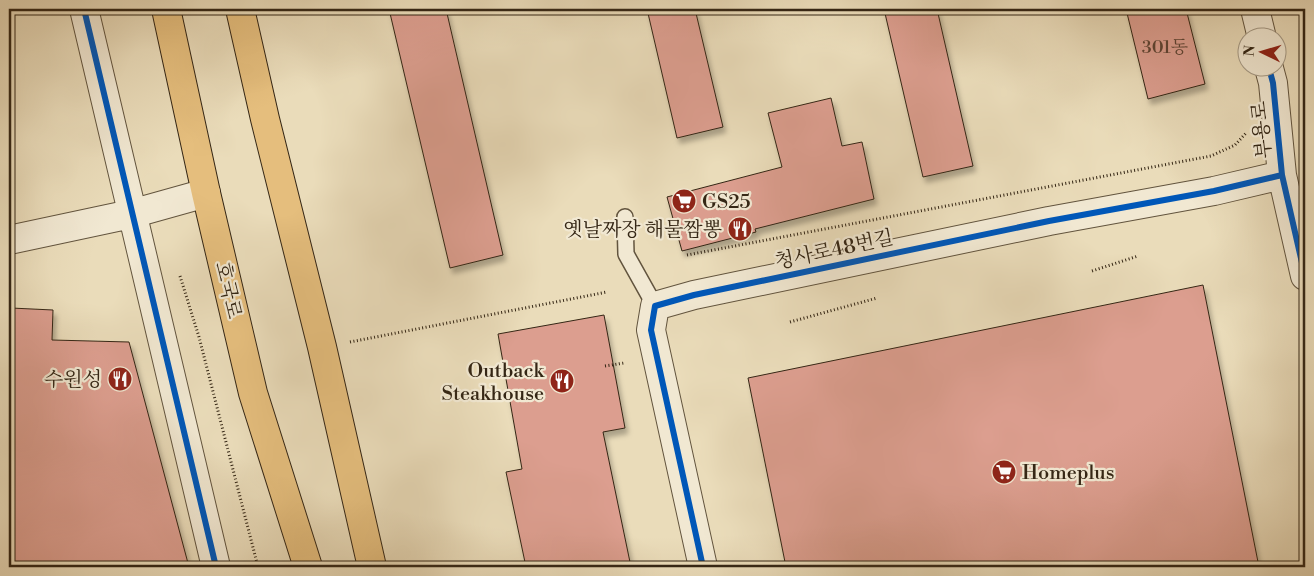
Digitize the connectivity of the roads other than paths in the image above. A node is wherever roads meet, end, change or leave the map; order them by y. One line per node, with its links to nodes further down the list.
1 (84, 9): 9 (street)
2 (166, 9): 8 (main road, 호국로)
3 (240, 9): 16 (main road)
4 (1255, 9): 5 (street)
5 (1260, 28)
6 (1272, 78): 7 (street, 부용로)
7 (1282, 175): 12 (street, 부용로); 13 (street, 청사로48번길)
8 (206, 193): 9 (street); 15 (main road, 호국로)
9 (131, 214): 11 (street); 14 (street)
10 (625, 217): 13 (lane)
11 (9, 240)
12 (1305, 276)
13 (655, 306): 17 (street)
14 (216, 567)
15 (308, 567)
16 (372, 567)
17 (703, 567)

